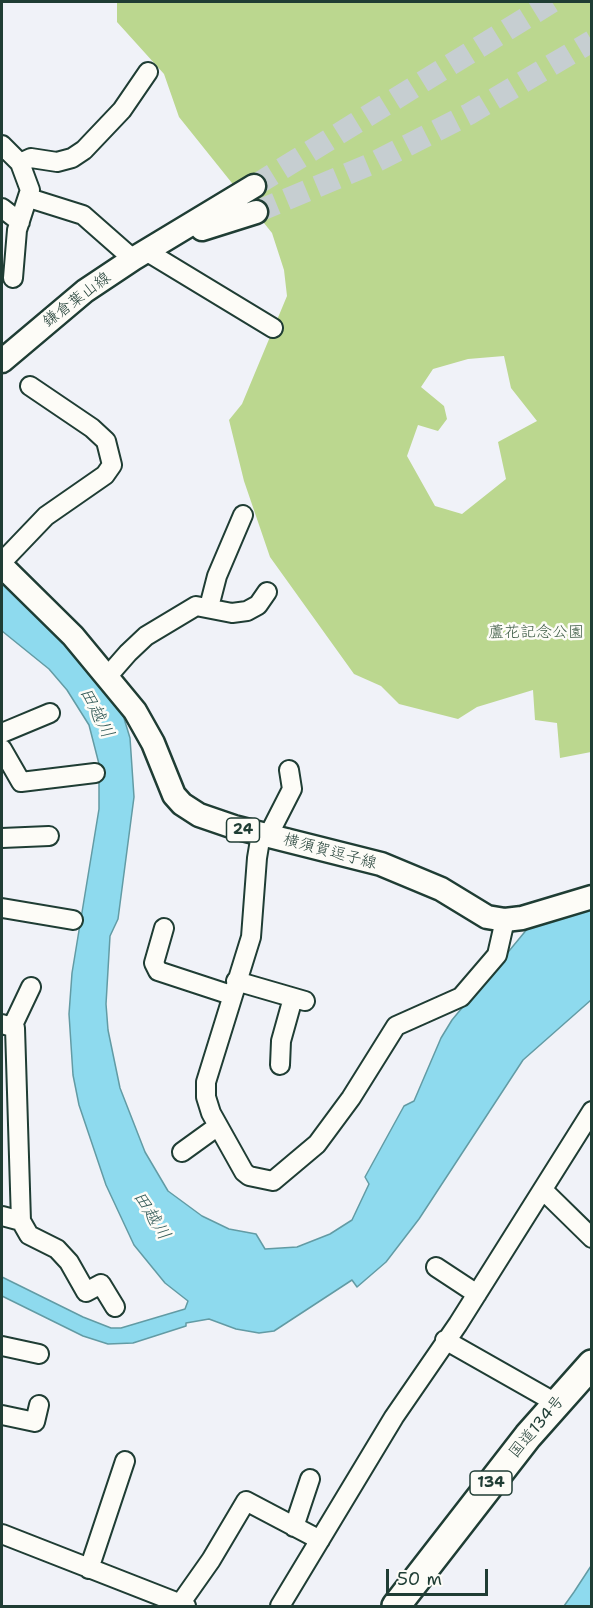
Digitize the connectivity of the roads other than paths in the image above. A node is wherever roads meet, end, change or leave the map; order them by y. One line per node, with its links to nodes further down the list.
1 (148, 72): 3 (street)
2 (2, 145): 3 (street)
3 (20, 163): 5 (street)
4 (254, 186): 9 (main road, 鎌倉葉山線)
5 (29, 198): 8 (street); 9 (street)
6 (2, 208): 8 (street)
7 (256, 212): 9 (main road, 鎌倉葉山線)
8 (20, 222): 10 (street)
9 (145, 252): 11 (street); 12 (main road, 鎌倉葉山線)
10 (13, 278)
11 (273, 328)
12 (2, 362)
13 (30, 386): 15 (street)
14 (243, 515): 17 (street)
15 (2, 564): 18 (main road, 横須賀逗子線 / 24)
16 (267, 592): 17 (street)
17 (209, 607): 18 (street)
18 (107, 677): 24 (main road, 横須賀逗子線 / 24)
19 (50, 713): 20 (street)
20 (2, 733)
21 (2, 749): 23 (street)
22 (289, 770): 24 (street)
23 (95, 773)
24 (265, 835): 30 (main road, 横須賀逗子線 / 24); 33 (street)
25 (49, 836): 26 (street)
26 (2, 838)
27 (591, 897): 30 (main road)
28 (2, 908): 29 (street)
29 (73, 920)
30 (505, 920): 37 (street)
31 (164, 928): 33 (street)
32 (31, 987): 34 (street)
33 (234, 988): 35 (street); 37 (street)
34 (7, 1025): 41 (street)
35 (280, 1065)
36 (591, 1111): 39 (street)
37 (219, 1126): 38 (street)
38 (182, 1152)
39 (543, 1190): 42 (street); 44 (street)
40 (2, 1216): 41 (street)
41 (21, 1221): 45 (street)
42 (591, 1238)
43 (436, 1267): 44 (street)
44 (477, 1294): 46 (street)
45 (115, 1307)
46 (445, 1340): 50 (street); 57 (street)
47 (2, 1346): 48 (street)
48 (39, 1354)
49 (591, 1364): 50 (highway, 国道134号 / 134)
50 (556, 1403): 61 (highway, 国道134号 / 134)
51 (39, 1405): 52 (street)
52 (2, 1415)
53 (125, 1461): 58 (street)
54 (310, 1479): 55 (street)
55 (294, 1527): 57 (street); 59 (street)
56 (2, 1534): 58 (street)
57 (320, 1540): 60 (street)
58 (89, 1569): 59 (street)
59 (173, 1604)
60 (280, 1606)
61 (396, 1606)

